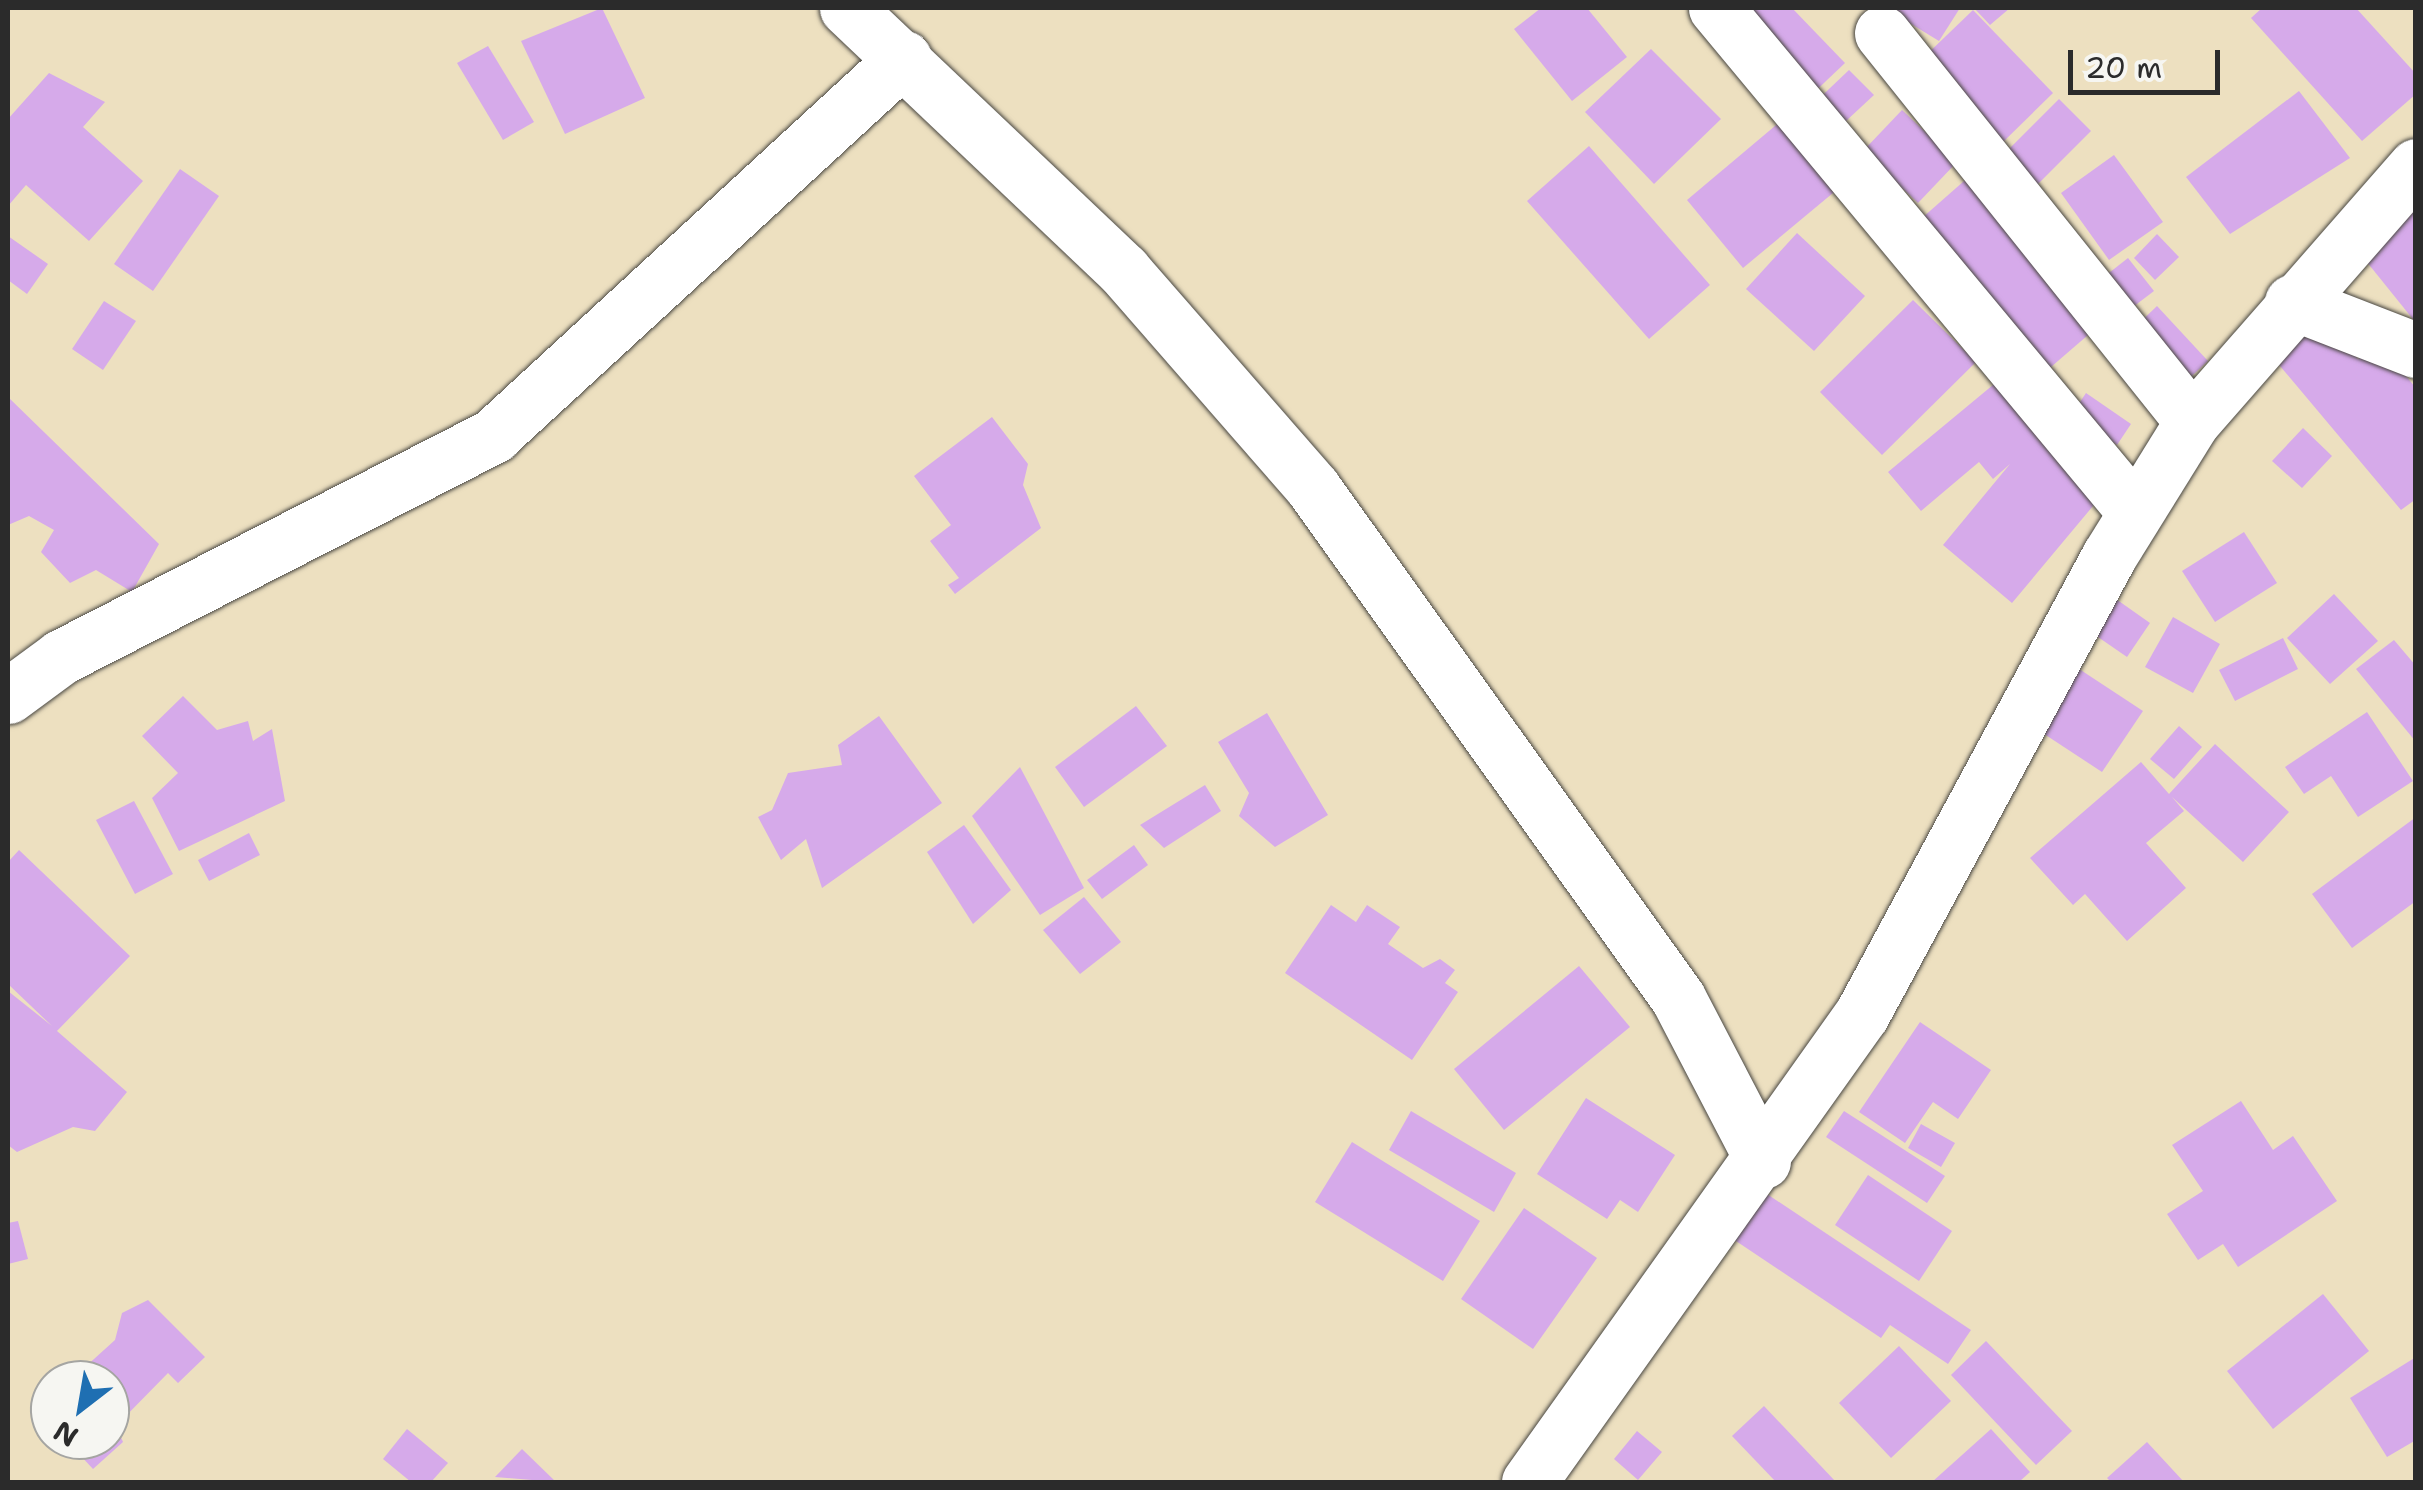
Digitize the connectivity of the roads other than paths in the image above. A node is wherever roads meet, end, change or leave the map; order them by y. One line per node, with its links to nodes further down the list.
1 (846, 8): 4 (street)
2 (1716, 8): 9 (street)
3 (1882, 33): 8 (street)
4 (904, 58): 10 (street); 11 (street)
5 (2416, 166): 6 (street)
6 (2292, 302): 7 (street); 8 (street)
7 (2416, 350)
8 (2192, 422): 9 (street)
9 (2136, 512): 11 (street)
10 (8, 696)
11 (1763, 1162): 12 (street)
12 (1528, 1482)

